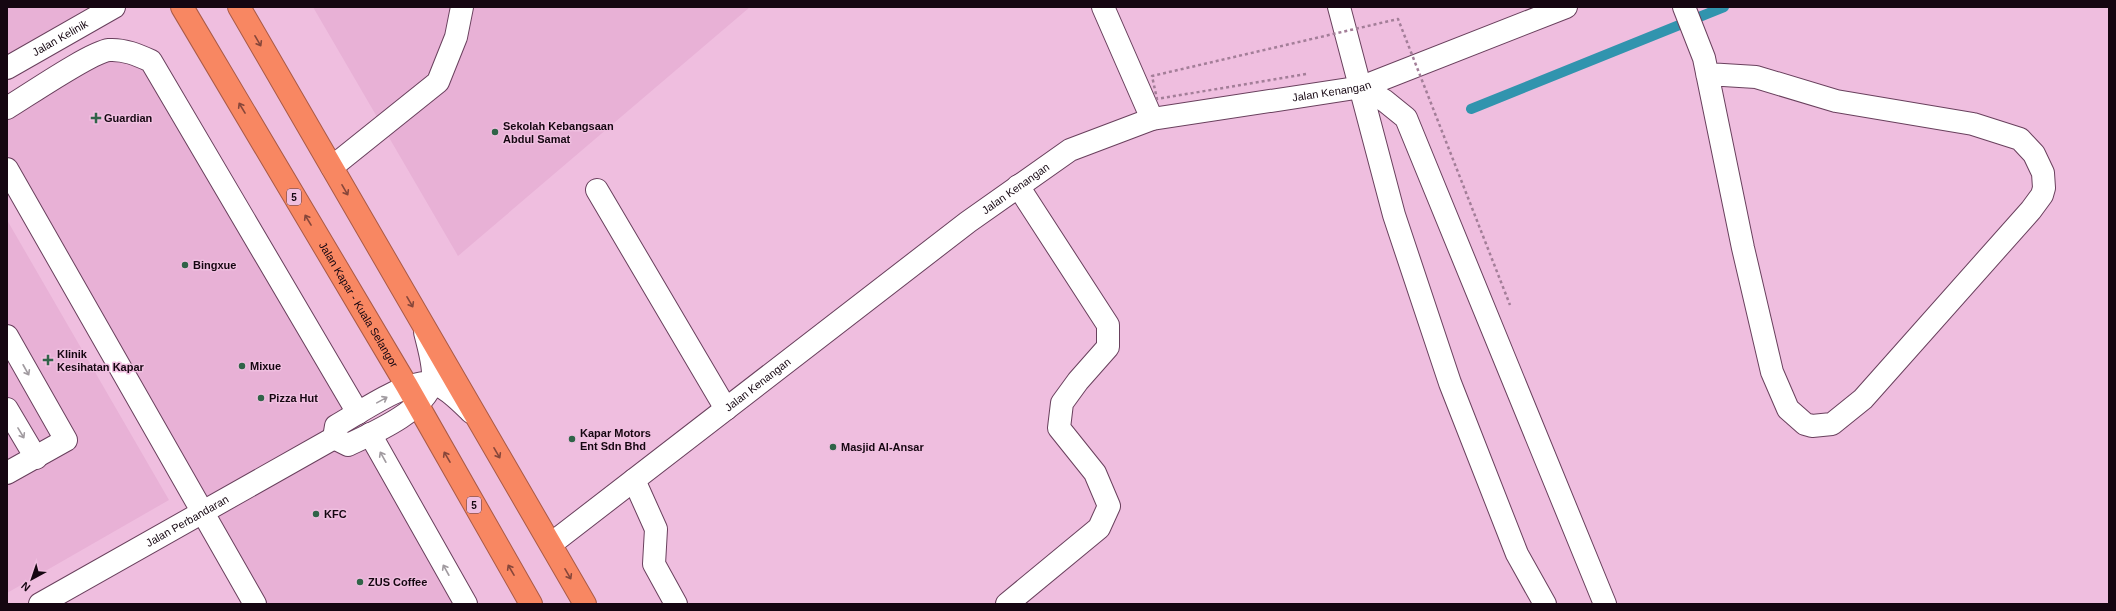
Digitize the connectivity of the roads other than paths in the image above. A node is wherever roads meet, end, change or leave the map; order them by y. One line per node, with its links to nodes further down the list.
1 (114, 7): 10 (street, Jalan Kelinik)
2 (182, 7): 21 (highway, Jalan Kapar - Kuala Selangor / 5, one-way to 2)
3 (239, 7): 14 (highway, one-way to 14)
4 (462, 7): 14 (street)
5 (1103, 7): 13 (street)
6 (1339, 7): 11 (street)
7 (1566, 7): 11 (street, Jalan Kenangan)
8 (1684, 7): 9 (street)
9 (1706, 66): 9 (street)
10 (7, 68)
11 (1362, 88): 13 (street, Jalan Kenangan); 42 (street); 43 (street)
12 (7, 108): 25 (street)
13 (1152, 119): 16 (street, Jalan Kenangan)
14 (332, 167): 18 (highway, one-way to 18)
15 (7, 169): 32 (street)
16 (1018, 186): 24 (street, Jalan Kenangan); 41 (street)
17 (597, 190): 24 (street)
18 (422, 323): 20 (street); 26 (highway)
19 (7, 336): 29 (street, one-way to 29)
20 (432, 383): 21 (street); 22 (street); 26 (street)
21 (407, 386): 22 (highway, Jalan Kapar - Kuala Selangor / 5); 25 (street, one-way to 21)
22 (418, 406): 27 (street); 38 (highway, Jalan Kapar - Kuala Selangor / 5, one-way to 22)
23 (7, 409): 29 (street, one-way to 29)
24 (726, 409): 31 (street, Jalan Kenangan)
25 (358, 413): 28 (street)
26 (478, 419): 33 (highway, one-way to 33)
27 (370, 434): 28 (street); 37 (street, one-way to 27)
28 (334, 438): 32 (street, Jalan Perbandaran)
29 (36, 458): 30 (street)
30 (7, 473)
31 (634, 480): 33 (street, Jalan Kenangan); 40 (street)
32 (202, 512): 34 (street, Jalan Perbandaran); 36 (street)
33 (551, 544): 39 (highway, one-way to 39)
34 (75, 596): 35 (street, Jalan Perbandaran)
35 (40, 604)
36 (255, 604)
37 (466, 604)
38 (531, 604)
39 (585, 604)
40 (676, 604)
41 (1007, 604)
42 (1545, 604)
43 (1605, 604)

